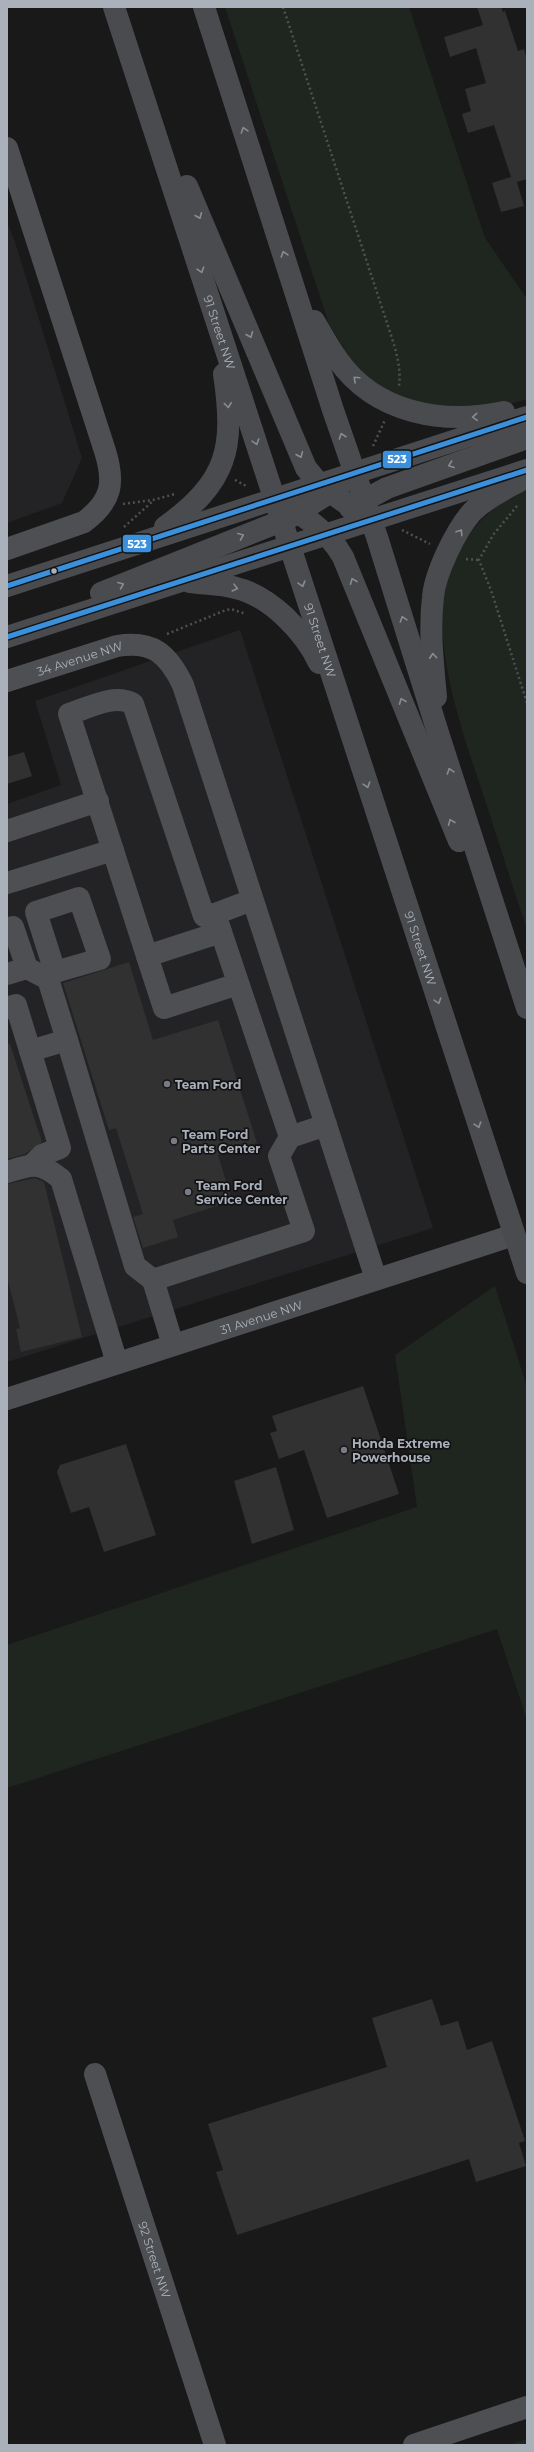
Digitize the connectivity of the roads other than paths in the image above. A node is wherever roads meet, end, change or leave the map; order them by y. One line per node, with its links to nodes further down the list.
1 (114, 7): 3 (main road, 91 Street NW)
2 (204, 7): 5 (main road, one-way to 2)
3 (129, 51): 6 (main road, 91 Street NW, one-way to 6); 13 (main road, one-way to 13)
4 (7, 148): 20 (street)
5 (296, 291): 7 (main road, one-way to 5); 11 (main road, one-way to 5)
6 (214, 311): 14 (main road, 91 Street NW, one-way to 14); 18 (main road, one-way to 18)
7 (527, 406)
8 (527, 418): 11 (main road)
9 (527, 438): 15 (main road, one-way to 15)
10 (527, 470): 15 (main road)
11 (354, 473): 13 (main road); 15 (main road)
12 (527, 478): 26 (main road, one-way to 12)
13 (326, 489): 14 (main road); 15 (main road); 16 (main road)
14 (274, 498): 16 (main road, 91 Street NW); 18 (main road)
15 (362, 509): 17 (main road); 26 (main road, one-way to 15)
16 (291, 517): 17 (main road); 19 (main road, 91 Street NW); 23 (main road, one-way to 16)
17 (321, 531): 19 (main road); 40 (main road, one-way to 17)
18 (152, 538): 22 (main road)
19 (291, 547): 21 (main road); 27 (main road, 91 Street NW, one-way to 27)
20 (7, 549)
21 (183, 581): 24 (main road); 27 (main road, one-way to 27)
22 (7, 586)
23 (7, 632)
24 (7, 638)
25 (7, 681): 32 (street, 34 Avenue NW)
26 (439, 736): 39 (main road, one-way to 26)
27 (355, 748): 47 (main road, 91 Street NW, one-way to 47)
28 (98, 802): 29 (street); 30 (street); 33 (street)
29 (7, 831)
30 (113, 850): 31 (street); 35 (street)
31 (7, 883)
32 (252, 900): 33 (street); 43 (street)
33 (218, 923): 35 (street); 37 (street)
34 (7, 929): 36 (street)
35 (147, 956): 37 (street)
36 (17, 971): 41 (street)
37 (238, 984): 44 (street)
38 (7, 1008): 42 (street)
39 (527, 1008)
40 (527, 1014)
41 (67, 1040): 42 (street); 50 (street)
42 (30, 1051): 45 (street)
43 (326, 1125): 44 (street); 49 (street)
44 (290, 1137): 50 (street)
45 (33, 1164): 46 (street); 52 (street)
46 (7, 1172)
47 (514, 1234): 48 (main road, 91 Street NW); 49 (street, 31 Avenue NW)
48 (527, 1274)
49 (376, 1279): 51 (street, 31 Avenue NW)
50 (153, 1280): 51 (street)
51 (173, 1345): 52 (street, 31 Avenue NW)
52 (117, 1363): 53 (street, 31 Avenue NW)
53 (7, 1399)
54 (95, 2074): 56 (street, 92 Street NW)
55 (527, 2408): 57 (street)
56 (215, 2445)
57 (414, 2445)

